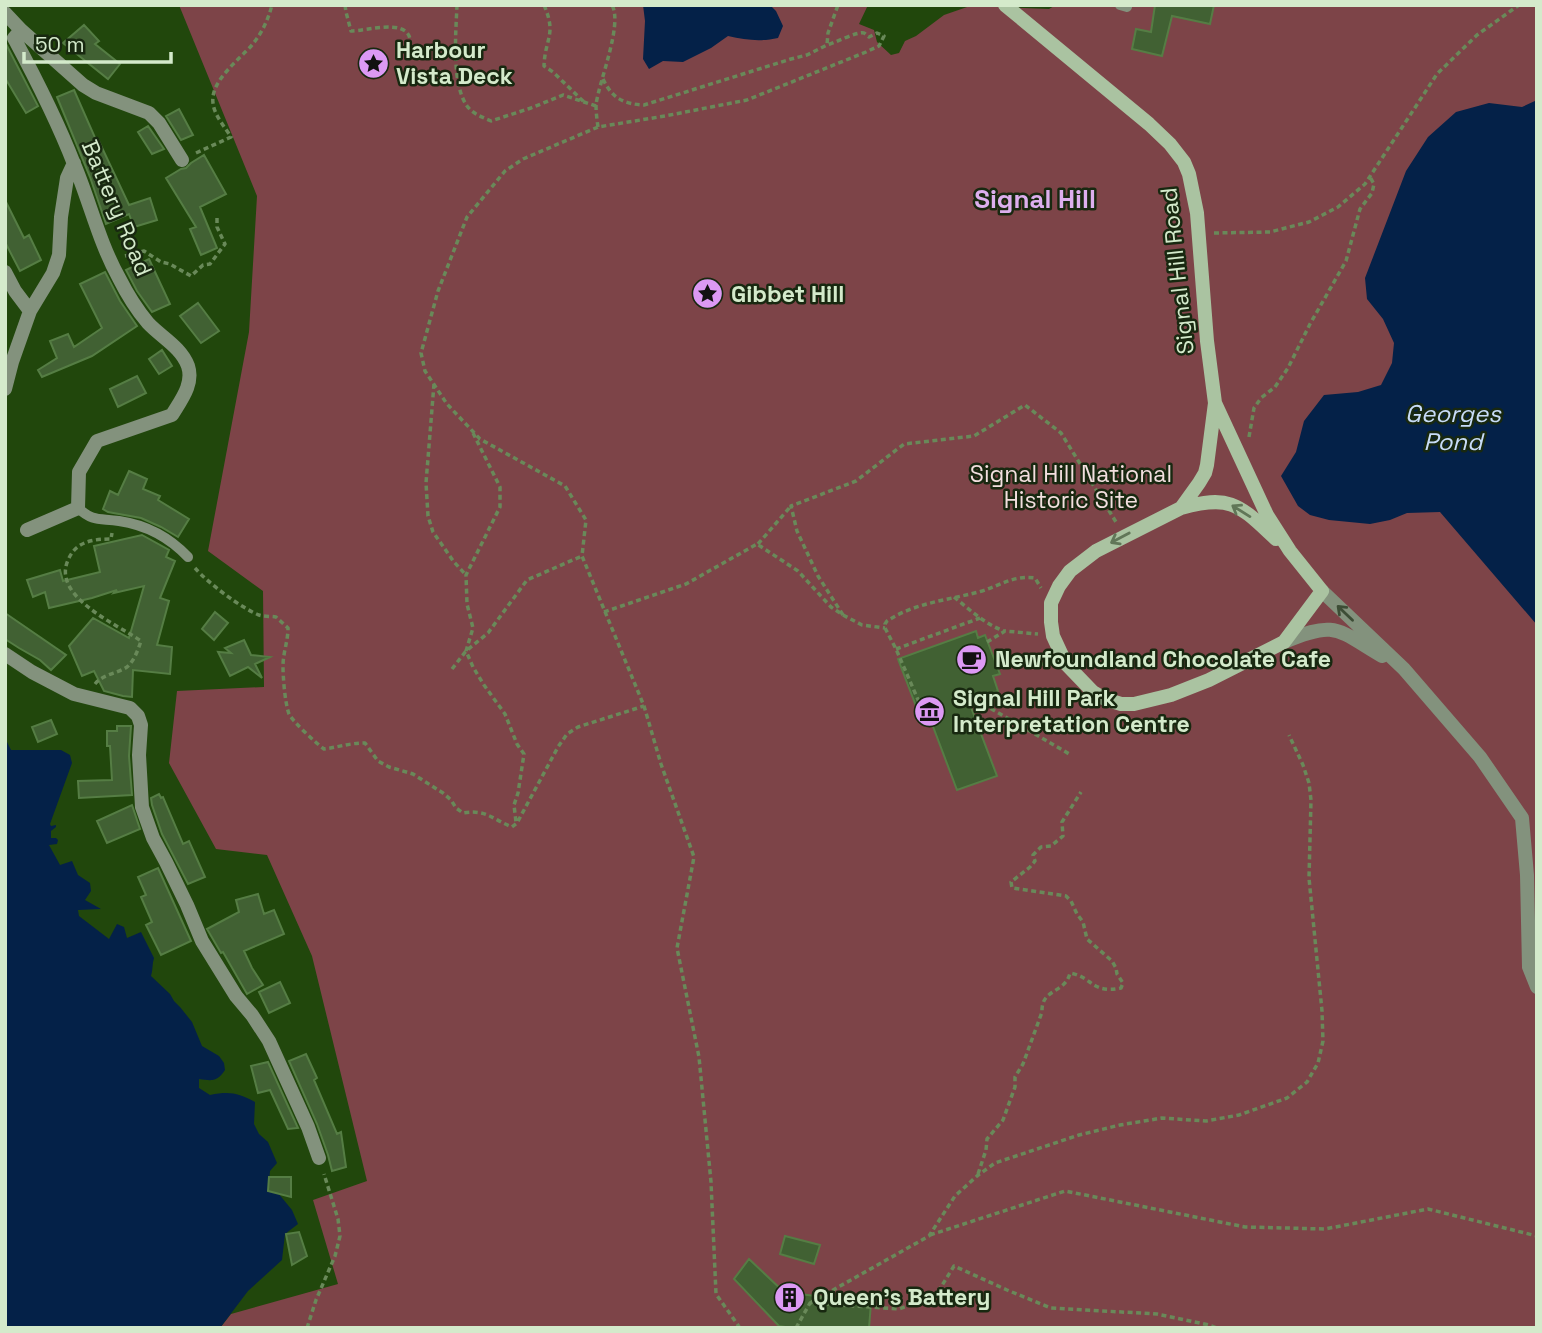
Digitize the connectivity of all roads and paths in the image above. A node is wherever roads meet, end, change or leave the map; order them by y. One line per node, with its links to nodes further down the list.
1 (272, 5): 19 (path)
2 (345, 5): 13 (path)
3 (457, 5): 14 (path)
4 (544, 5): 16 (path)
5 (612, 5): 15 (path)
6 (838, 5): 11 (path)
7 (1005, 5): 23 (street, Signal Hill Road)
8 (1519, 5): 21 (path)
9 (5, 13): 10 (street)
10 (21, 30): 19 (street); 20 (street, Battery Road)
11 (827, 45): 15 (path); 18 (path)
12 (400, 50): 13 (path)
13 (408, 51): 14 (path)
14 (455, 51): 16 (path)
15 (603, 79): 17 (path)
16 (584, 102): 17 (path)
17 (596, 106): 18 (path)
18 (598, 127): 27 (path)
19 (182, 160)
20 (74, 163): 24 (street, Battery Road); 26 (street)
21 (1370, 177): 23 (path); 31 (path)
22 (217, 216): 24 (path)
23 (1199, 233): 29 (street, Signal Hill Road)
24 (112, 265): 34 (street, Battery Road)
25 (5, 272): 26 (street)
26 (30, 311): 28 (street)
27 (434, 384): 30 (path); 42 (path)
28 (5, 390)
29 (1215, 403): 31 (street, Signal Hill Road); 33 (street, Signal Hill Road)
30 (470, 428): 40 (path); 42 (path)
31 (1237, 452): 39 (street, Signal Hill Road)
32 (792, 506): 36 (path); 38 (path); 47 (path)
33 (1181, 508): 36 (street, Signal Hill Road); 39 (street, one-way to 33)
34 (78, 509): 35 (street); 41 (lane)
35 (27, 530)
36 (1125, 536): 45 (street, Signal Hill Road, one-way to 45)
37 (111, 539): 61 (path)
38 (757, 544): 46 (path); 47 (path)
39 (1290, 551): 43 (street, Signal Hill Road)
40 (582, 556): 46 (path); 55 (path)
41 (188, 557): 68 (path)
42 (466, 575): 55 (path)
43 (1322, 591): 53 (street); 60 (street, Signal Hill Road, one-way to 43)
44 (954, 597): 45 (path); 48 (path); 49 (path)
45 (1051, 603): 51 (street, Signal Hill Road)
46 (604, 612): 64 (path)
47 (843, 615): 49 (path)
48 (980, 618): 50 (path); 54 (path)
49 (885, 628): 54 (path)
50 (1005, 631): 51 (path); 52 (path)
51 (1054, 636): 57 (street, Signal Hill Road)
52 (987, 642)
53 (1284, 642): 57 (street, Signal Hill Road); 60 (street, Signal Hill Road)
54 (896, 649): 63 (path)
55 (466, 651): 59 (path); 68 (path)
56 (5, 654): 61 (street)
57 (1066, 664): 58 (path)
58 (996, 665)
59 (452, 669)
60 (1404, 670): 69 (street, Signal Hill Road)
61 (85, 697): 70 (street)
62 (976, 700): 66 (path)
63 (919, 702)
64 (644, 706): 68 (path); 76 (path)
65 (1289, 735): 71 (path)
66 (1071, 755)
67 (1081, 792): 71 (path)
68 (517, 823)
69 (1537, 987)
70 (319, 1158): 75 (path)
71 (978, 1176): 72 (path)
72 (929, 1236): 73 (path); 74 (path)
73 (1537, 1236)
74 (810, 1303): 77 (path); 78 (path)
75 (307, 1328)
76 (740, 1328)
77 (796, 1328)
78 (1217, 1328)

